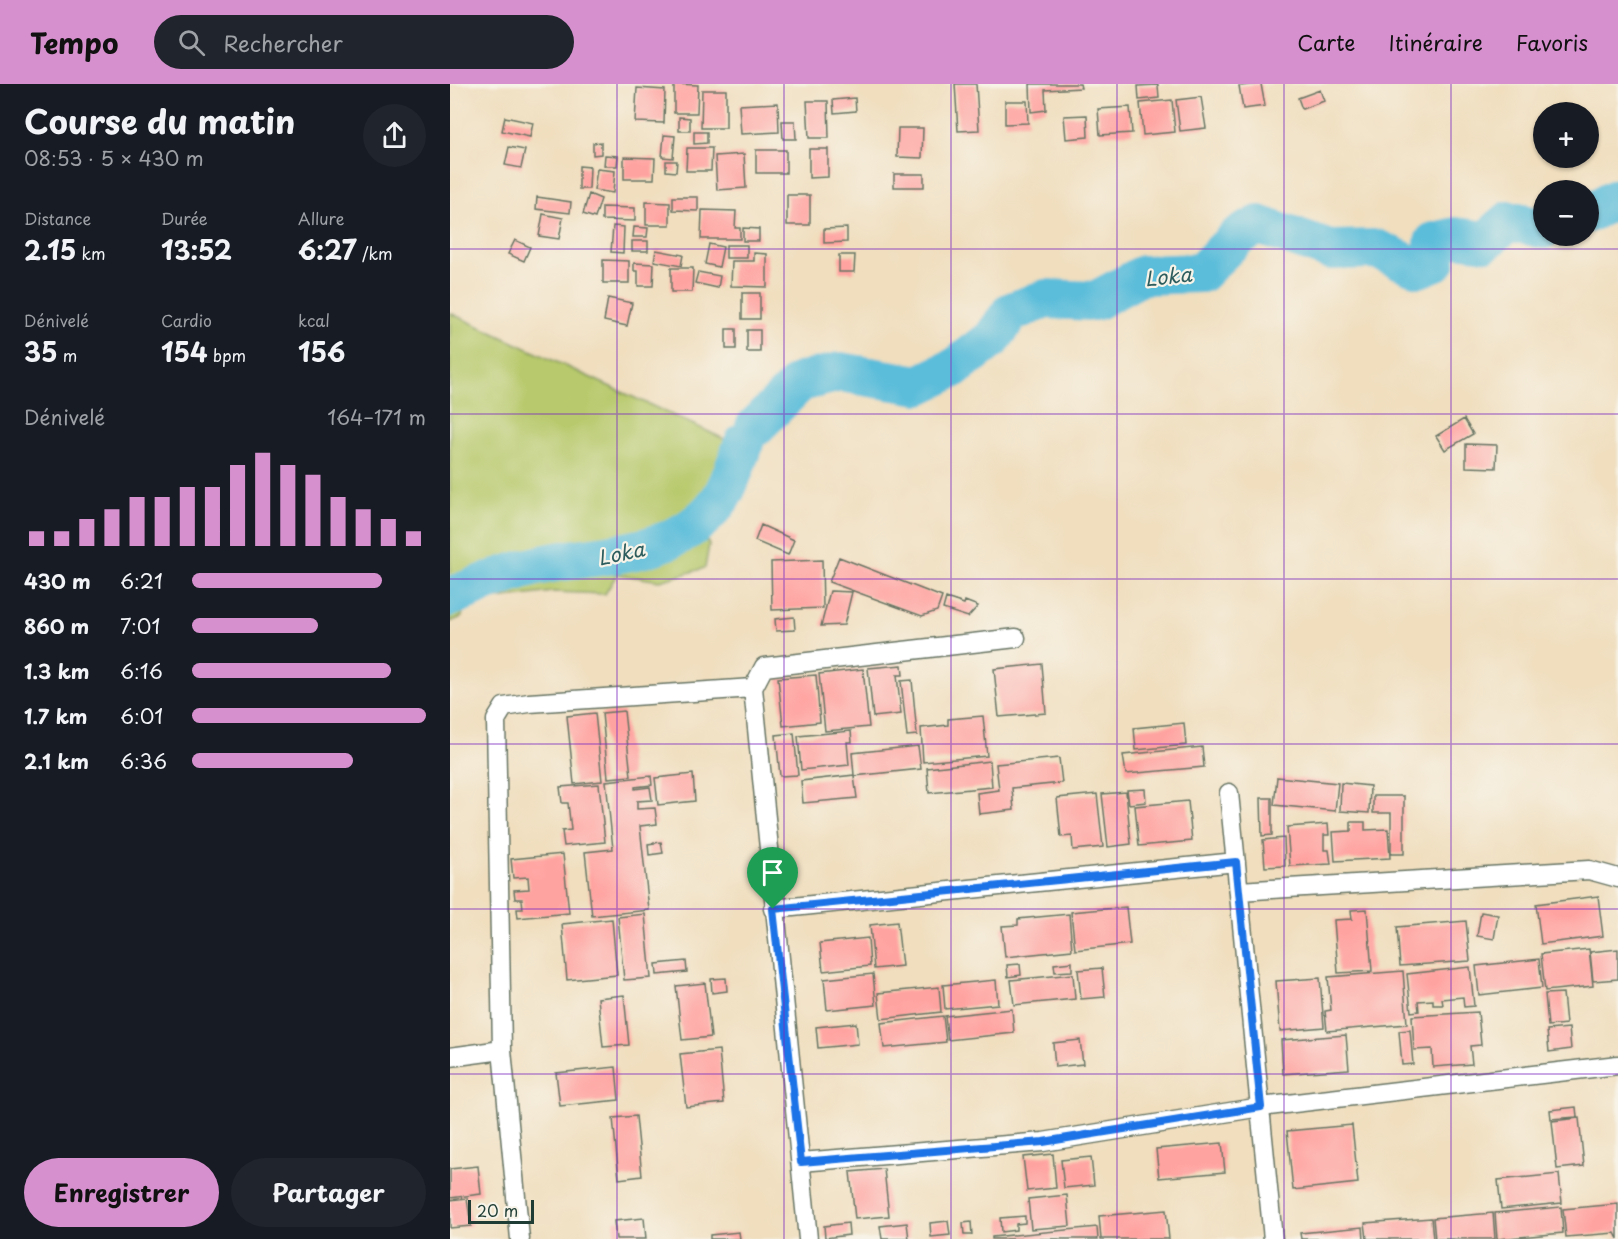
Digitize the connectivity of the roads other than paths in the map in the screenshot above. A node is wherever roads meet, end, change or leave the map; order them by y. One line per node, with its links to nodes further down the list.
1 (1016, 638): 2 (street)
2 (753, 688): 7 (street); 8 (street)
3 (1230, 793): 4 (street)
4 (1236, 862): 6 (street); 7 (street)
5 (1618, 878): 6 (street)
6 (1239, 891): 11 (street)
7 (773, 909): 12 (street)
8 (502, 1050): 9 (street); 13 (street)
9 (450, 1058)
10 (1618, 1065): 11 (street)
11 (1261, 1107): 12 (street); 15 (street)
12 (801, 1162): 14 (street)
13 (520, 1239)
14 (808, 1239)
15 (1273, 1239)

